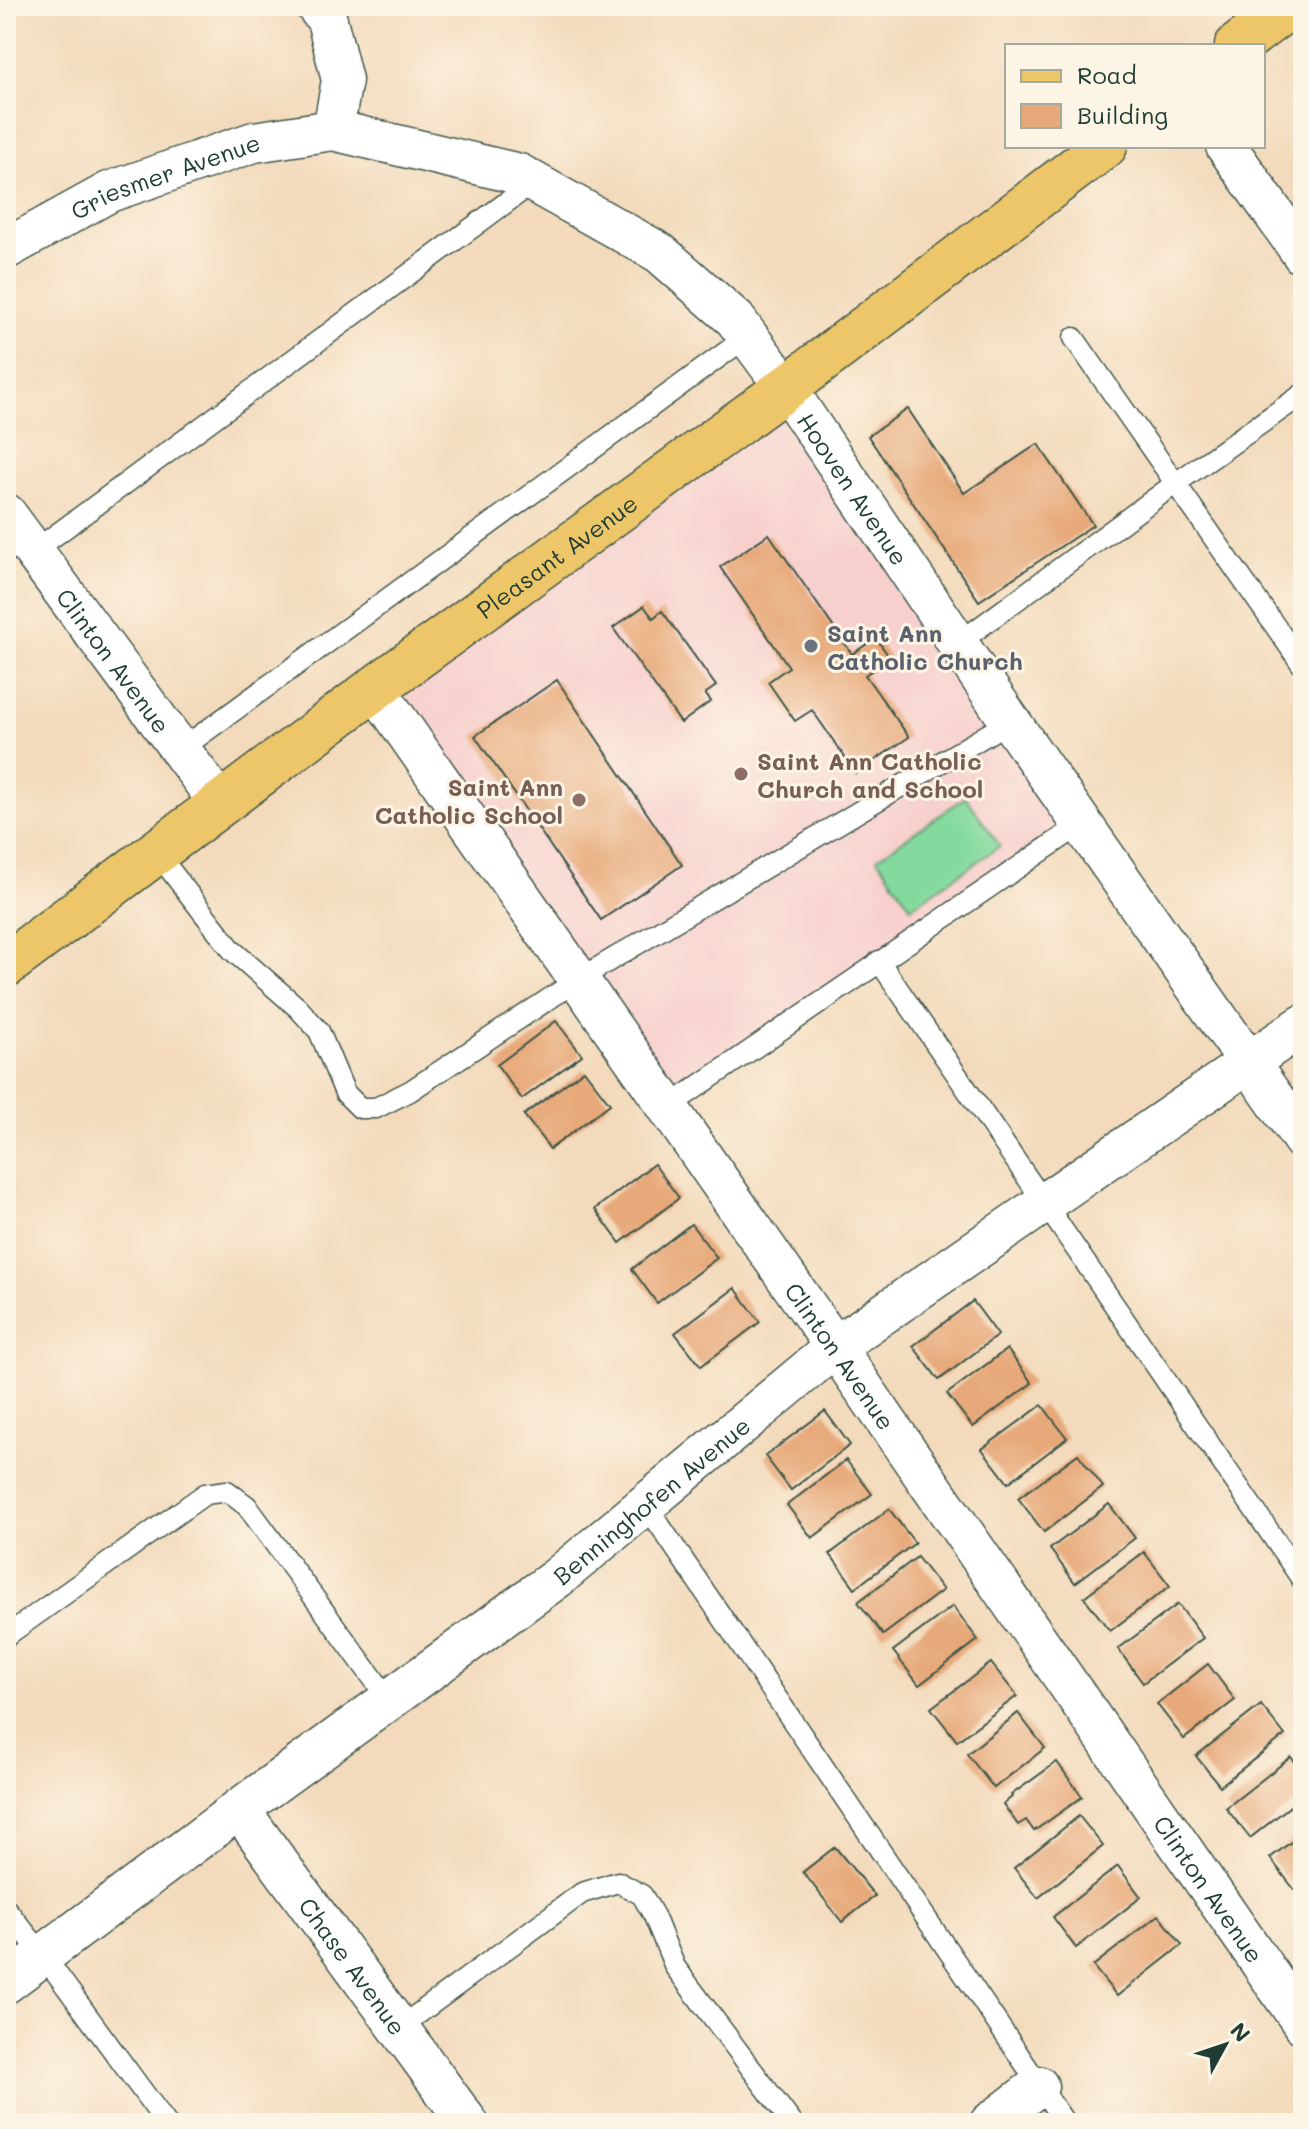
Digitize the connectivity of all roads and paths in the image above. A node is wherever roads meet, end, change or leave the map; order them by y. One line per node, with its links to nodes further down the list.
1 (1290, 6): 3 (main road)
2 (329, 11): 4 (street)
3 (1240, 44)
4 (333, 130): 7 (street, Hooven Avenue); 8 (street, Griesmer Avenue)
5 (1102, 148): 12 (main road, Pleasant Avenue)
6 (1227, 148): 9 (street)
7 (534, 182): 10 (street, Hooven Avenue); 16 (lane)
8 (6, 249)
9 (1303, 255)
10 (748, 336): 12 (street, Hooven Avenue); 21 (lane)
11 (1074, 338): 14 (lane)
12 (786, 388): 17 (street, Hooven Avenue); 19 (main road, Pleasant Avenue)
13 (1303, 394): 14 (lane)
14 (1176, 483): 17 (lane); 18 (lane)
15 (6, 514): 16 (street, Clinton Avenue)
16 (34, 551): 21 (street, Clinton Avenue)
17 (957, 644): 20 (street, Hooven Avenue)
18 (1303, 666)
19 (375, 688): 22 (main road, Pleasant Avenue); 27 (street, Clinton Avenue)
20 (1010, 721): 23 (street, Hooven Avenue); 27 (lane)
21 (180, 750): 22 (street, Clinton Avenue)
22 (221, 805): 24 (main road, Pleasant Avenue)
23 (1083, 823): 25 (lane); 29 (street, Hooven Avenue)
24 (157, 853): 26 (main road, Pleasant Avenue); 27 (lane)
25 (879, 961): 30 (lane); 32 (lane)
26 (6, 965)
27 (579, 979): 30 (street, Clinton Avenue)
28 (1303, 1025): 29 (street, Benninghofen Avenue)
29 (1250, 1063): 31 (street, Hooven Avenue); 32 (street, Benninghofen Avenue)
30 (668, 1107): 33 (street, Clinton Avenue)
31 (1303, 1140)
32 (1045, 1203): 33 (street, Benninghofen Avenue); 35 (lane)
33 (835, 1347): 34 (street, Benninghofen Avenue); 42 (street, Clinton Avenue)
34 (646, 1505): 37 (street, Benninghofen Avenue); 44 (lane)
35 (1303, 1581)
36 (6, 1636): 37 (lane)
37 (389, 1700): 38 (street, Benninghofen Avenue)
38 (239, 1809): 40 (street, Benninghofen Avenue); 43 (street, Chase Avenue)
39 (6, 1909): 40 (lane)
40 (43, 1955): 41 (street, Benninghofen Avenue); 45 (lane)
41 (6, 1983)
42 (1303, 2024)
43 (399, 2028): 46 (street, Chase Avenue); 47 (lane)
44 (1038, 2086): 48 (street); 49 (lane)
45 (166, 2123)
46 (468, 2123)
47 (792, 2123)
48 (990, 2123)
49 (1065, 2123)

